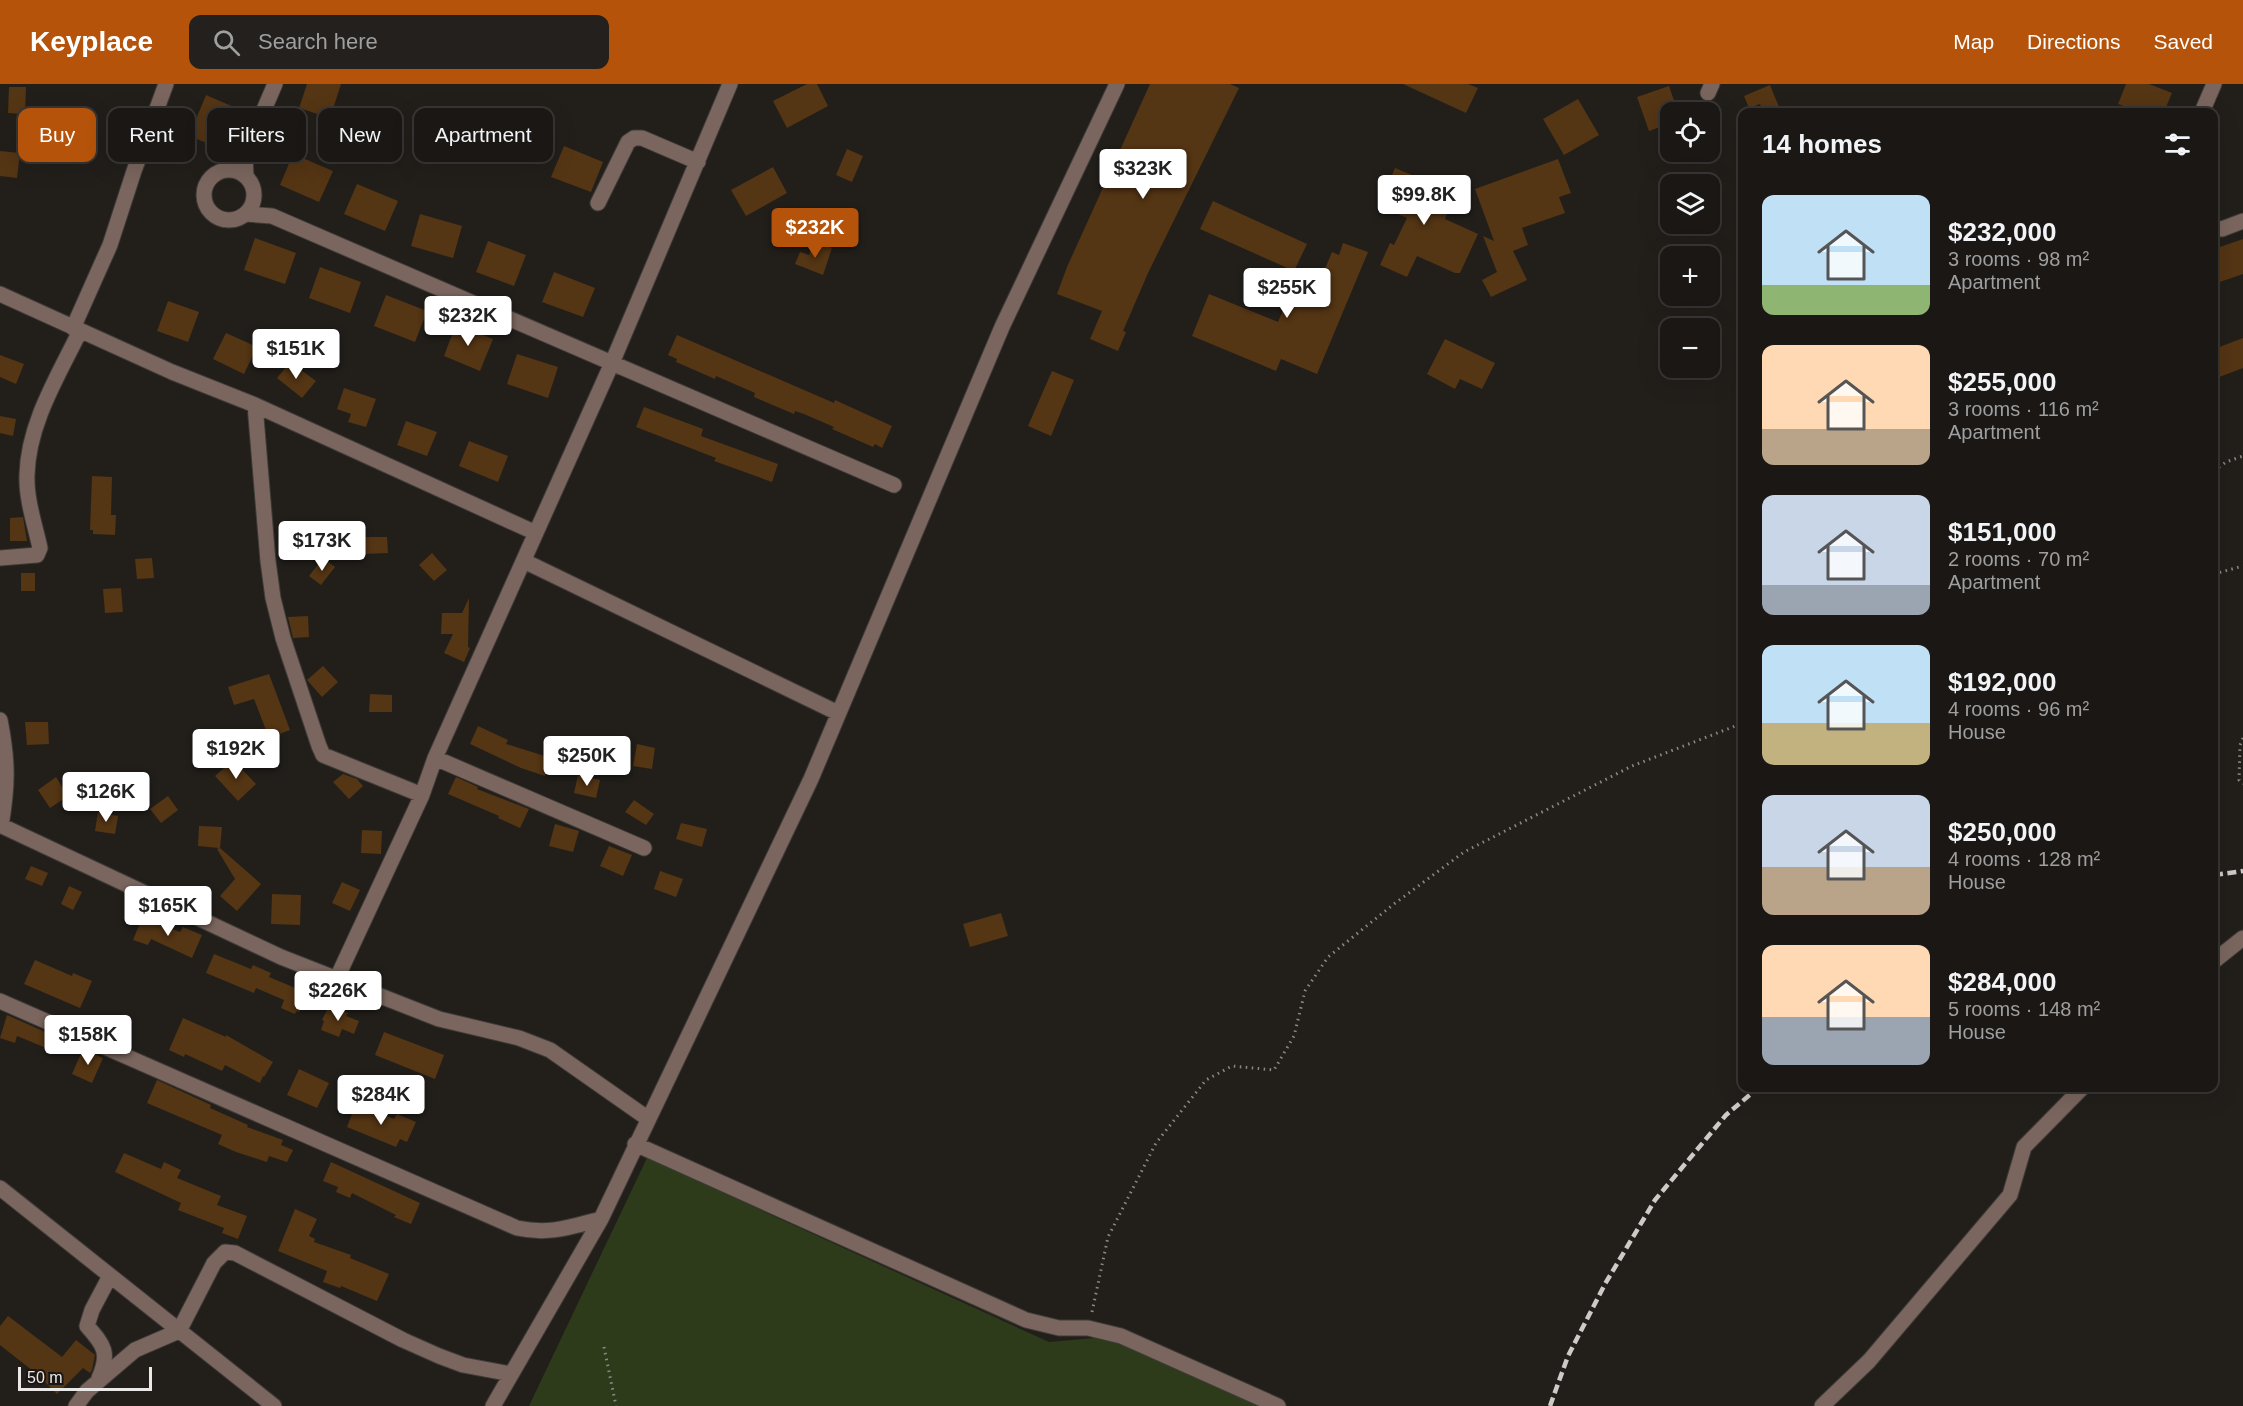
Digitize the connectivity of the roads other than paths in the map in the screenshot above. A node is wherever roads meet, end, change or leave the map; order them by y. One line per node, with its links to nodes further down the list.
1 (166, 84): 20 (street)
2 (275, 84): 6 (street)
3 (730, 84): 10 (street)
4 (1117, 84): 27 (street)
5 (2214, 84): 7 (street)
6 (265, 108)
7 (2204, 108)
8 (234, 162): 11 (street)
9 (245, 162): 12 (street)
10 (698, 162): 14 (street); 21 (street)
11 (222, 171): 12 (street); 15 (street)
12 (246, 176): 13 (street)
13 (254, 192): 15 (street); 16 (street)
14 (598, 203)
15 (246, 214): 16 (street)
16 (272, 216): 21 (street)
17 (2243, 221): 18 (street)
18 (2218, 228)
19 (0, 294): 20 (street)
20 (76, 330): 22 (street); 25 (street)
21 (612, 363): 23 (street); 24 (street)
22 (255, 405): 24 (street); 30 (street)
23 (894, 485)
24 (536, 534): 26 (street)
25 (0, 558)
26 (524, 561): 27 (street); 29 (street)
27 (838, 713): 38 (street)
28 (0, 720): 31 (street)
29 (435, 758): 30 (street); 32 (street)
30 (422, 795): 35 (street)
31 (1, 825): 35 (street)
32 (644, 848)
33 (2243, 938): 34 (street)
34 (2218, 958)
35 (337, 978): 38 (street)
36 (0, 1001): 41 (street)
37 (2078, 1092): 50 (street)
38 (647, 1118): 39 (street)
39 (635, 1144): 41 (street); 49 (street)
40 (0, 1188): 42 (street)
41 (601, 1219): 44 (street)
42 (110, 1276): 43 (street); 45 (street)
43 (179, 1331): 44 (street); 45 (street); 47 (street)
44 (511, 1374): 48 (street)
45 (97, 1382): 46 (street)
46 (76, 1406)
47 (274, 1406)
48 (493, 1406)
49 (1278, 1406)
50 (1822, 1406)

